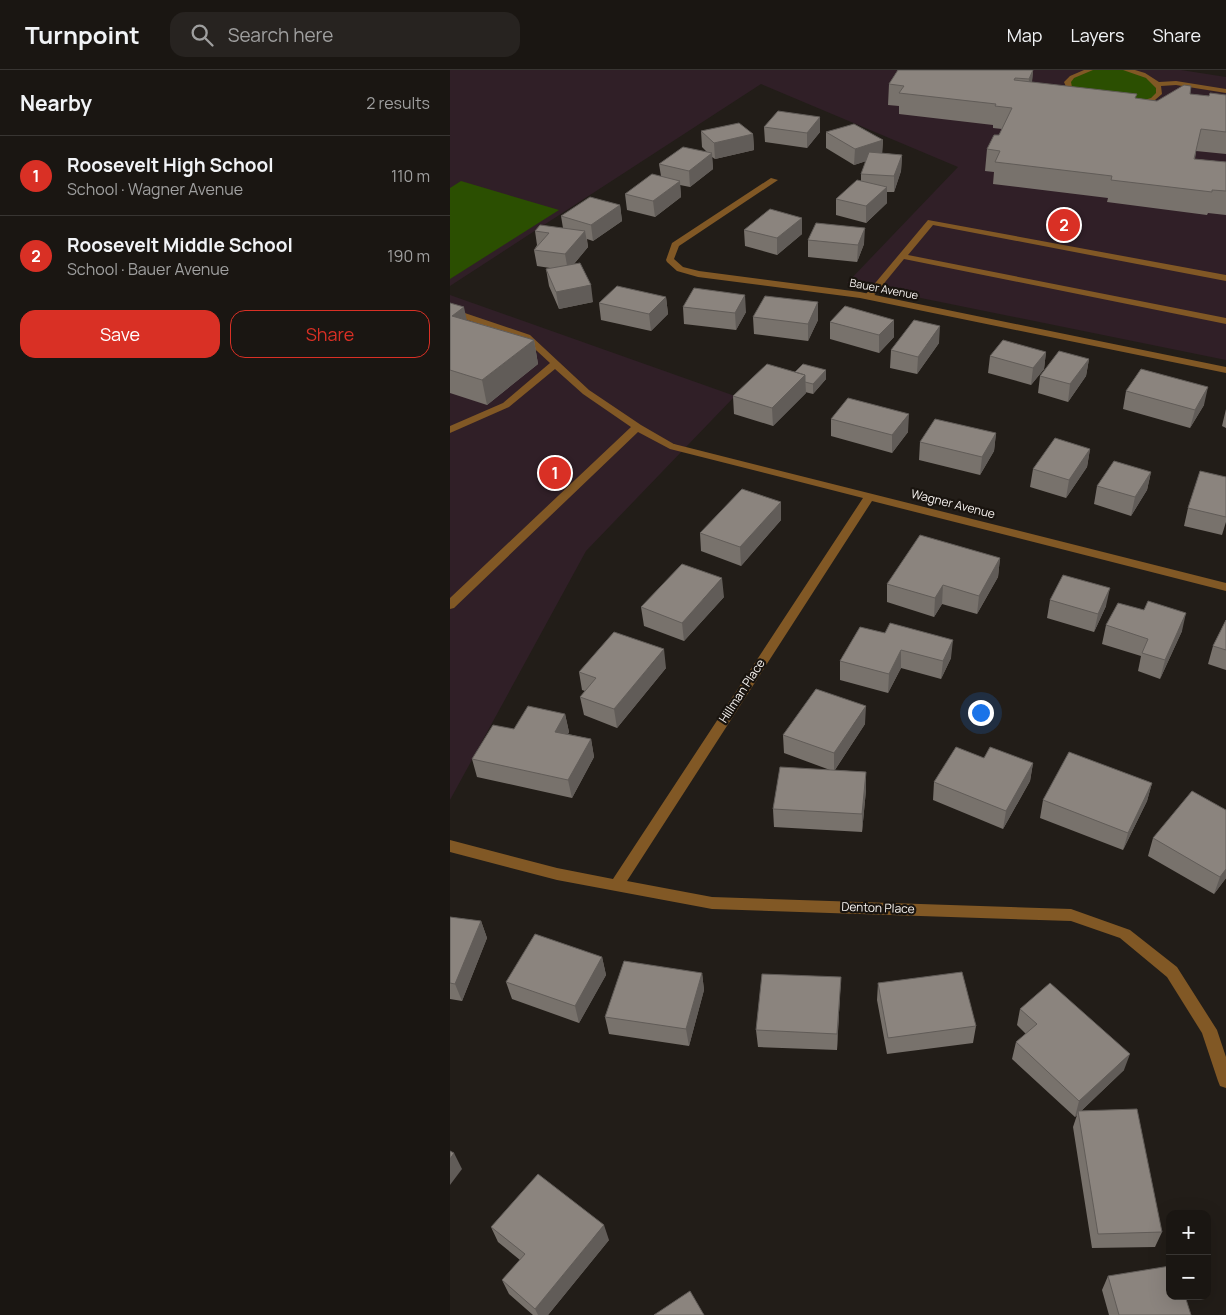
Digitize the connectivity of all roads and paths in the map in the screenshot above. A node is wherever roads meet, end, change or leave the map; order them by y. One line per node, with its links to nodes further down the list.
1 (1090, 70): 5 (street)
2 (1126, 70): 3 (street)
3 (1158, 84): 4 (street); 6 (street)
4 (1226, 90)
5 (1091, 101)
6 (1128, 105)
7 (774, 180): 10 (street, Bauer Avenue)
8 (902, 256): 9 (street); 10 (street); 12 (street)
9 (1226, 278)
10 (869, 296): 14 (street, Bauer Avenue)
11 (450, 310): 13 (street, Wagner Avenue)
12 (1226, 321)
13 (555, 364): 15 (street, Wagner Avenue); 16 (street)
14 (1226, 370)
15 (637, 427): 17 (street, Wagner Avenue); 19 (street)
16 (450, 430)
17 (869, 497): 18 (street, Wagner Avenue); 21 (street, Hillman Place)
18 (1226, 587)
19 (450, 605)
20 (450, 846): 21 (street, Denton Place)
21 (616, 886): 22 (street, Denton Place)
22 (1226, 1081)

